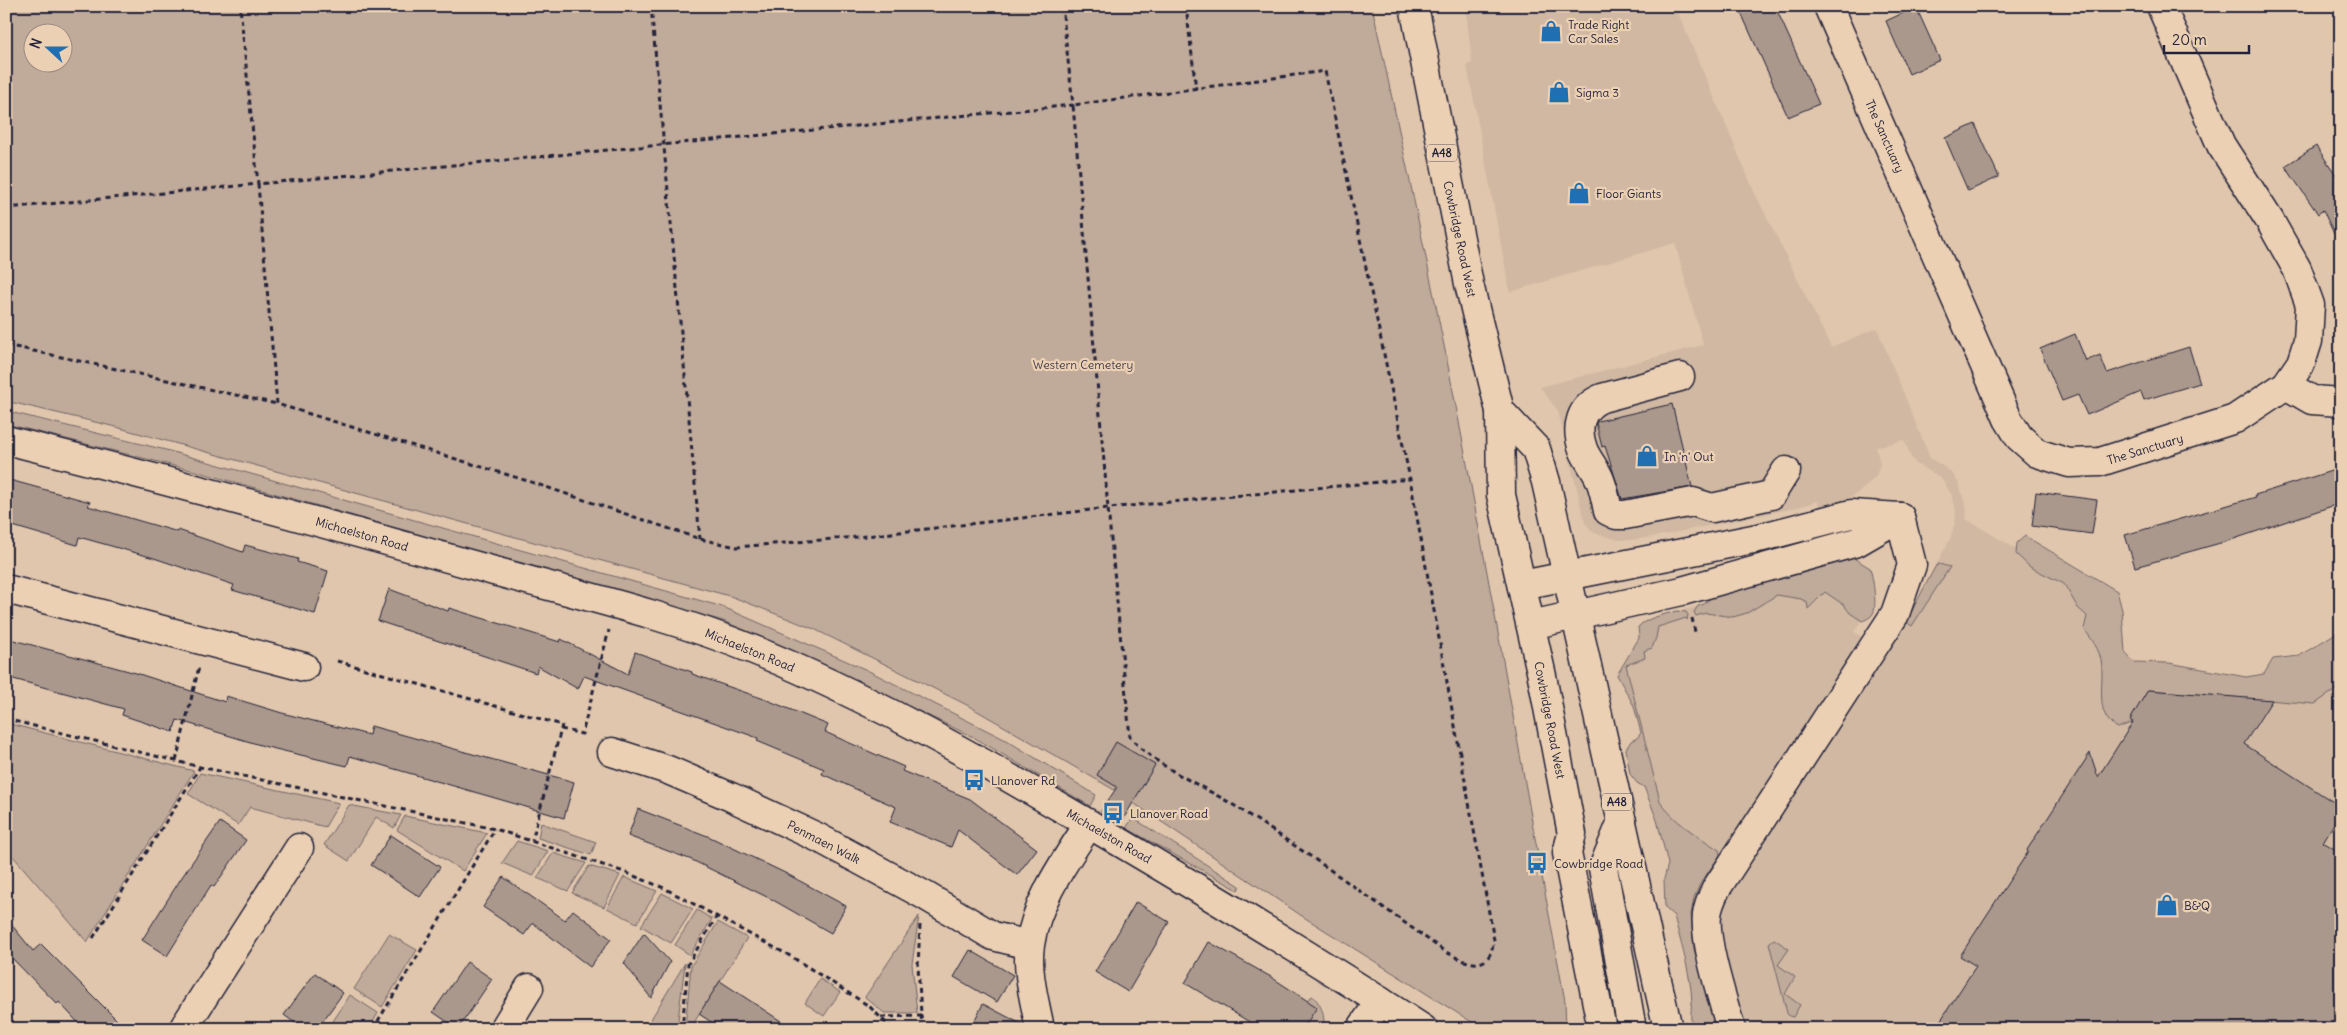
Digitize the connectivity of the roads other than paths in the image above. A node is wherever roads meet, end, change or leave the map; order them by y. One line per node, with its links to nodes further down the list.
1 (1414, 6): 7 (main road, Cowbridge Road West / A48)
2 (1828, 6): 5 (main road, The Sanctuary)
3 (2161, 6): 5 (main road, The Sanctuary)
4 (1680, 377): 9 (main road)
5 (2286, 384): 6 (main road)
6 (2341, 402)
7 (1500, 411): 11 (main road, Cowbridge Road West / A48); 12 (main road, Cowbridge Road West / A48)
8 (6, 440): 19 (main road, Michaelston Road)
9 (1786, 471)
10 (1900, 517): 11 (main road); 14 (main road); 32 (main road)
11 (1567, 575): 12 (main road); 14 (main road, Cowbridge Road West / A48)
12 (1522, 585): 15 (main road, Cowbridge Road West / A48)
13 (6, 589): 16 (main road)
14 (1575, 616): 15 (main road); 18 (main road, Cowbridge Road West / A48)
15 (1530, 625): 29 (main road, Cowbridge Road West / A48)
16 (304, 667)
17 (612, 752): 21 (main road, Penmaen Walk)
18 (1622, 821): 30 (main road); 31 (main road, Cowbridge Road West / A48)
19 (1089, 824): 21 (main road); 23 (main road, Michaelston Road)
20 (299, 848): 24 (main road)
21 (1029, 945): 26 (main road)
22 (529, 988): 25 (main road)
23 (1380, 1001): 27 (main road); 28 (main road, Michaelston Road)
24 (183, 1029)
25 (504, 1029)
26 (1040, 1029)
27 (1361, 1029)
28 (1423, 1029)
29 (1602, 1029)
30 (1632, 1029)
31 (1668, 1029)
32 (1731, 1029)

